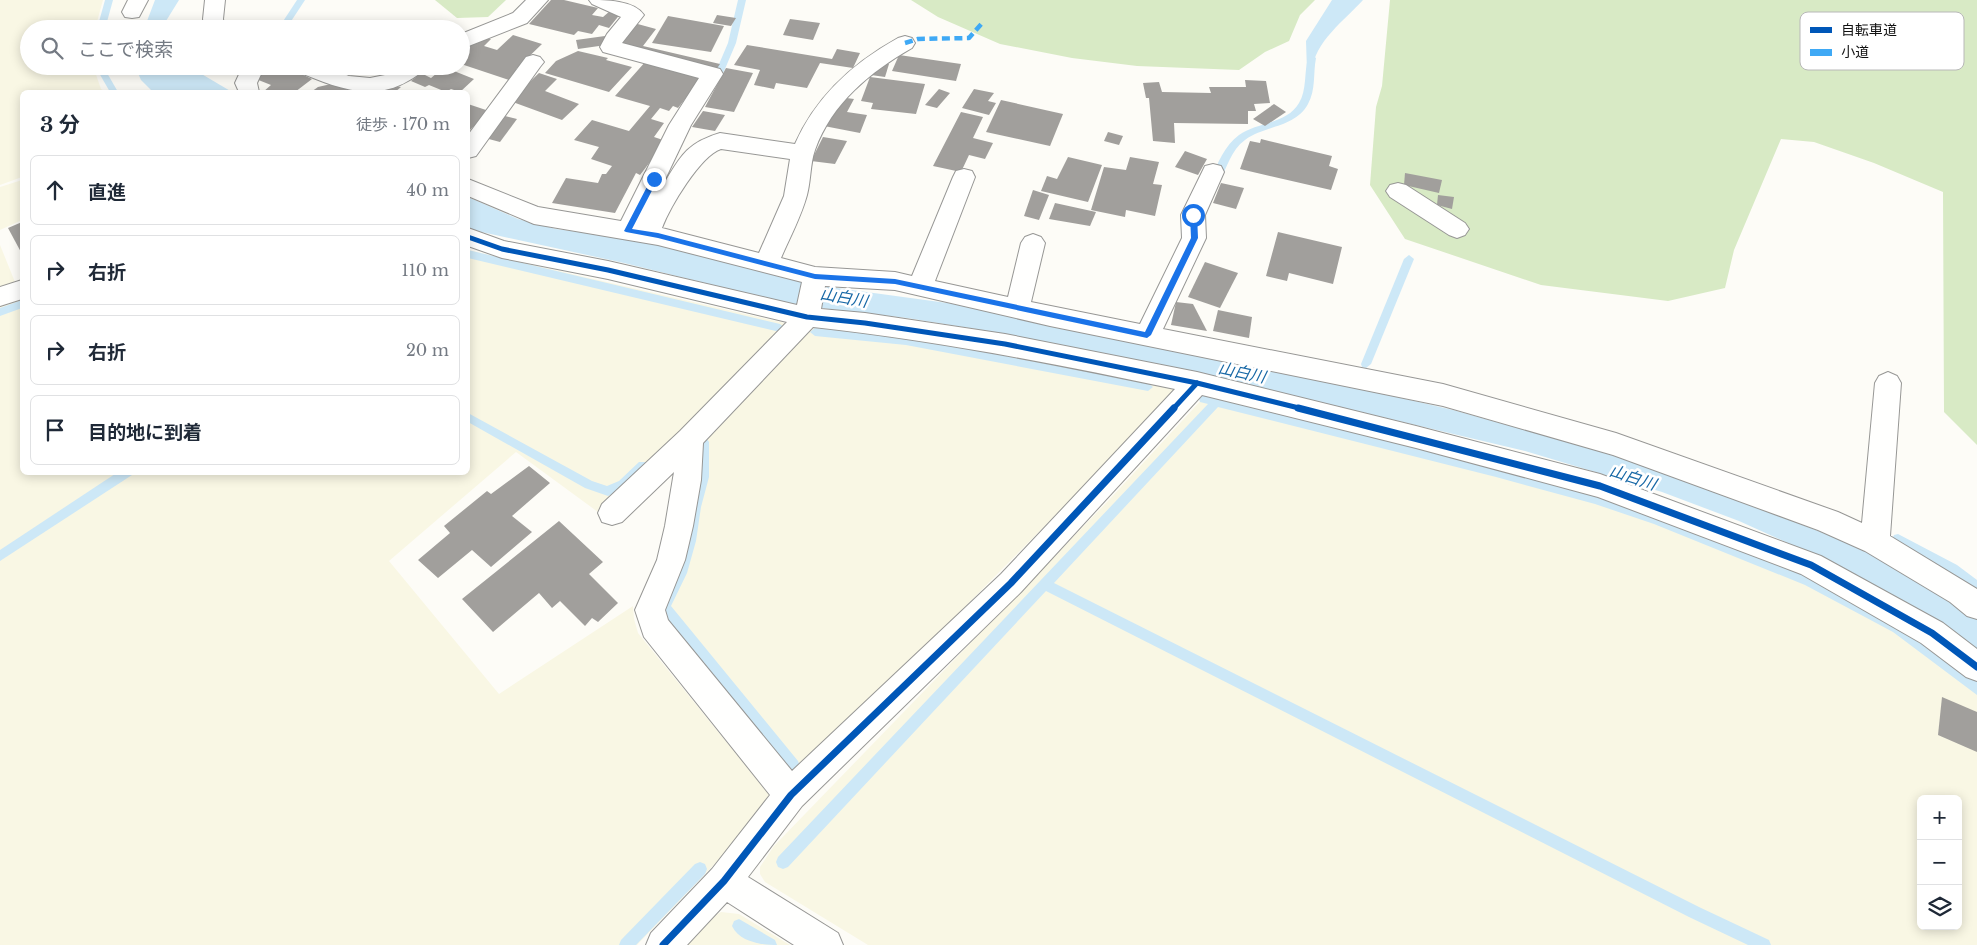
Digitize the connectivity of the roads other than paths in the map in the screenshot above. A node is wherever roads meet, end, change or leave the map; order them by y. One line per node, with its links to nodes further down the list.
1 (215, 0): 4 (street)
2 (538, 0): 5 (street)
3 (599, 0): 19 (street)
4 (213, 20)
5 (470, 38)
6 (905, 42): 13 (street)
7 (532, 62): 12 (street)
8 (250, 75): 11 (street)
9 (327, 75): 10 (street)
10 (401, 75)
11 (248, 90)
12 (470, 147)
13 (803, 153): 19 (street); 22 (street)
14 (1213, 172): 29 (street)
15 (964, 177): 24 (street)
16 (470, 188): 19 (street)
17 (1398, 191): 18 (street)
18 (1457, 229)
19 (638, 232): 22 (street)
20 (470, 238): 28 (street)
21 (1032, 243): 27 (street)
22 (766, 264): 23 (street)
23 (815, 276): 24 (street); 28 (street)
24 (920, 287): 27 (street)
25 (20, 290): 26 (street)
26 (0, 297)
27 (1016, 308): 29 (street)
28 (807, 317): 30 (street); 32 (street)
29 (1147, 335): 34 (street)
30 (1197, 383): 36 (street); 37 (street)
31 (1888, 383): 34 (street)
32 (690, 439): 33 (street); 37 (street)
33 (612, 513)
34 (1875, 542): 35 (street)
35 (1977, 606)
36 (1977, 666)
37 (790, 795): 38 (street)
38 (724, 881): 39 (street); 40 (street)
39 (663, 945)
40 (826, 945)

